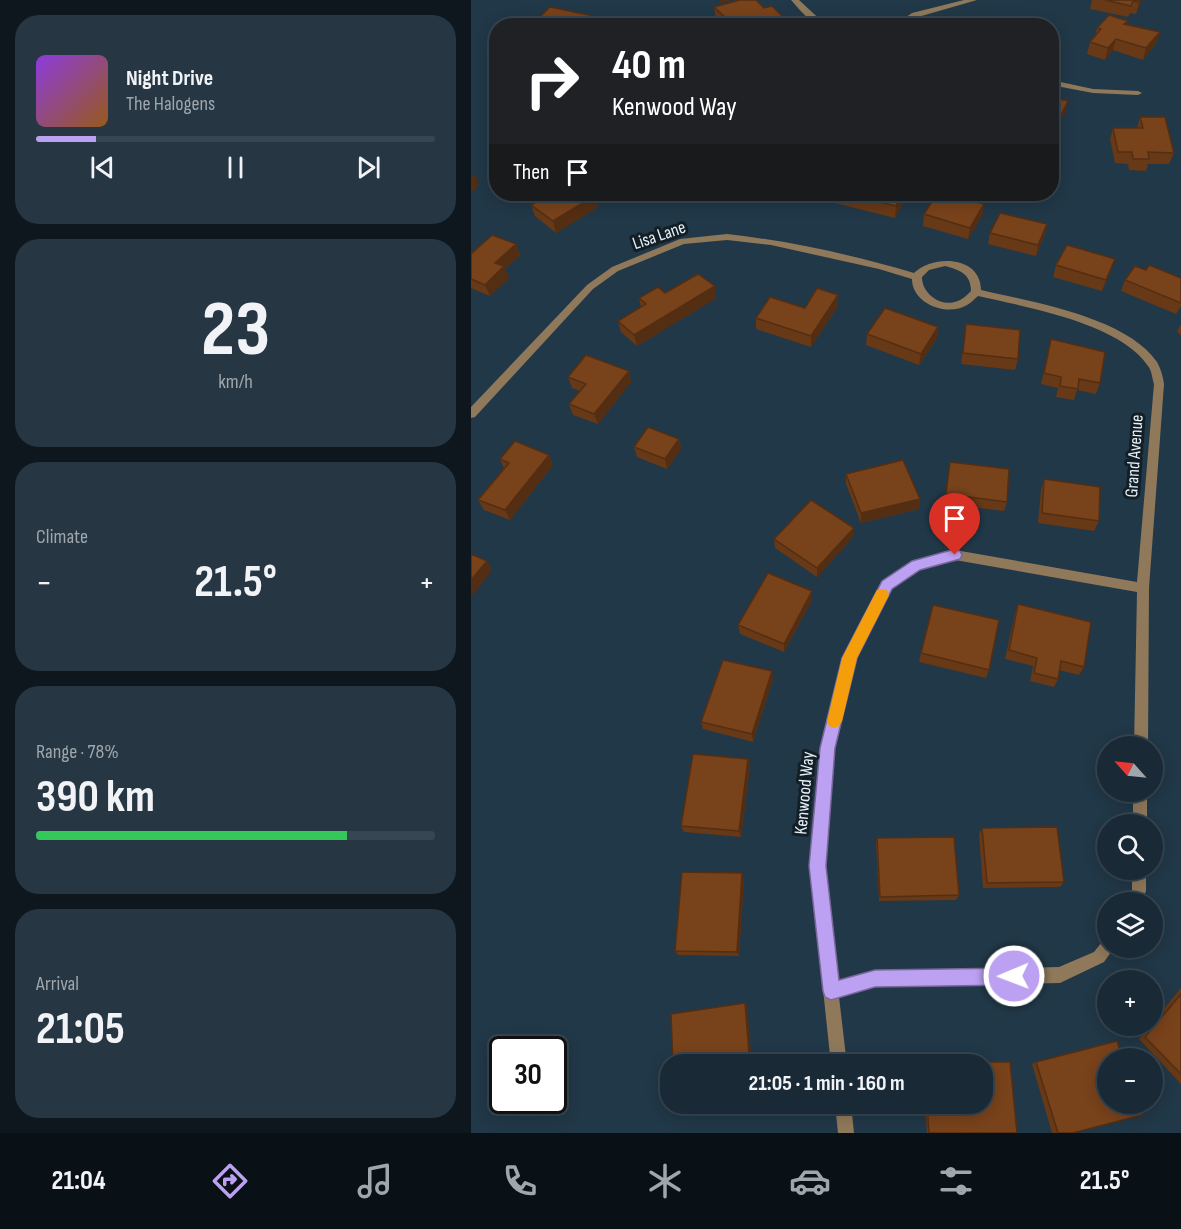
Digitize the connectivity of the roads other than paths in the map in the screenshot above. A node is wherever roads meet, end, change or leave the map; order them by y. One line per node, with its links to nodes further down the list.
1 (795, 0): 3 (street)
2 (972, 0): 4 (street)
3 (814, 18)
4 (910, 18)
5 (1059, 84): 6 (street)
6 (1138, 93)
7 (917, 277): 8 (street); 8 (street); 9 (street, Lisa Lane)
8 (977, 292): 10 (street, Grand Avenue)
9 (471, 414)
10 (1143, 588): 11 (street, Grand Avenue); 13 (street, Kenwood Way)
11 (1141, 736)
12 (1097, 957): 13 (street)
13 (831, 991): 14 (street, Kenwood Way)
14 (838, 1054)
15 (844, 1114): 16 (street)
16 (846, 1133)

